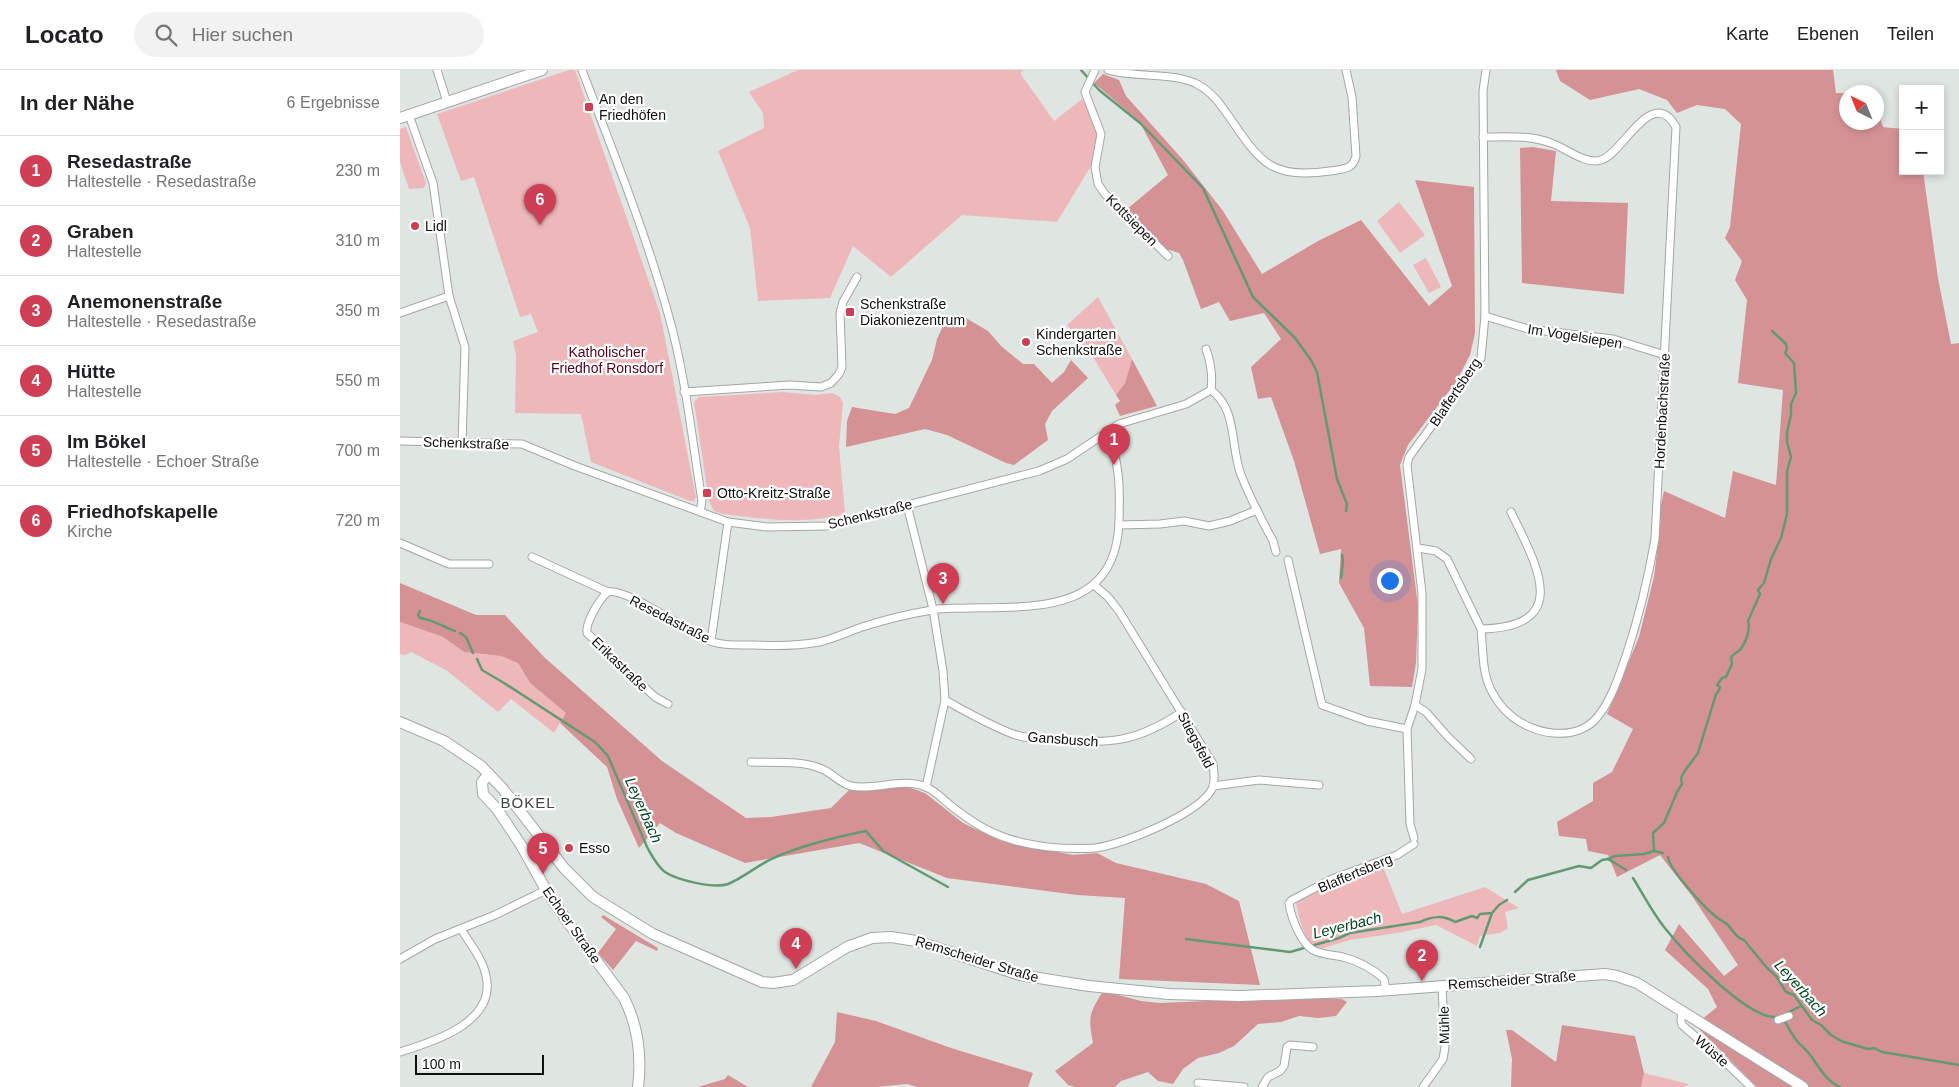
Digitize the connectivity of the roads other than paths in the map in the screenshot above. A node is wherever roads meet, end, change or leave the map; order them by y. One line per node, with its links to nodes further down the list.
1 (437, 70): 9 (street)
2 (540, 70): 9 (main road)
3 (582, 70): 20 (street)
4 (1108, 70): 7 (street)
5 (1346, 70): 7 (street)
6 (1486, 70): 11 (street, Blaffertsberg)
7 (1141, 72)
8 (1094, 73): 12 (street, Kottsiepen)
9 (448, 102): 10 (main road)
10 (404, 117): 14 (street)
11 (1483, 137): 16 (street, Blaffertsberg); 18 (street, Hordenbachstraße)
12 (1168, 256)
13 (857, 277): 20 (street)
14 (449, 296): 15 (street); 23 (street)
15 (400, 313)
16 (1485, 316): 18 (street, Im Vogelsiepen); 31 (street, Blaffertsberg)
17 (1206, 349): 19 (street)
18 (1665, 355): 39 (street, Hordenbachstraße)
19 (1210, 390): 21 (street, Schenkstraße); 25 (street)
20 (684, 392): 26 (street)
21 (1106, 431): 24 (street, Schenkstraße); 29 (street, Resedastraße)
22 (400, 441): 23 (street, Schenkstraße)
23 (462, 444): 26 (street, Schenkstraße)
24 (908, 505): 28 (street, Schenkstraße); 38 (street)
25 (1257, 510): 29 (street); 32 (street)
26 (700, 512): 28 (street, Schenkstraße)
27 (1511, 512): 39 (street)
28 (728, 522): 40 (street)
29 (1119, 525): 36 (street, Resedastraße)
30 (400, 543): 35 (street)
31 (1418, 548): 39 (street, Hordenbachstraße); 43 (street, Blaffertsberg)
32 (1276, 552)
33 (532, 557): 37 (street, Resedastraße)
34 (1288, 560): 46 (street)
35 (488, 564)
36 (1094, 585): 38 (street, Resedastraße); 44 (street, Stiegsfeld)
37 (608, 592): 40 (street, Resedastraße); 42 (street, Erikastraße)
38 (933, 609): 40 (street, Resedastraße); 41 (street)
39 (1481, 629)
40 (711, 641)
41 (945, 700): 44 (street, Gansbusch); 52 (street)
42 (668, 704)
43 (1415, 705): 46 (street, Blaffertsberg); 47 (street)
44 (1182, 712): 51 (street, Stiegsfeld)
45 (400, 722): 49 (main road, Remscheider Straße)
46 (1407, 729): 57 (street, Blaffertsberg)
47 (1471, 759)
48 (750, 762): 52 (street)
49 (489, 774): 53 (main road, Echoer Straße); 57 (main road, Remscheider Straße)
50 (1319, 785): 51 (street)
51 (1213, 786): 52 (street, Stiegsfeld)
52 (926, 787)
53 (546, 890): 54 (street); 64 (main road, Echoer Straße)
54 (461, 929): 55 (street); 62 (street)
55 (400, 959)
56 (1442, 986): 57 (main road, Remscheider Straße); 58 (main road, Remscheider Straße); 67 (street, Mühle)
57 (1386, 990)
58 (1682, 1011): 68 (street, Wüste); 69 (main road, Remscheider Straße)
59 (1789, 1016): 60 (street)
60 (1778, 1020)
61 (1313, 1047): 66 (street)
62 (400, 1052)
63 (1198, 1083): 65 (street)
64 (638, 1087)
65 (1244, 1087)
66 (1262, 1087)
67 (1423, 1087)
68 (1751, 1087)
69 (1803, 1087)

